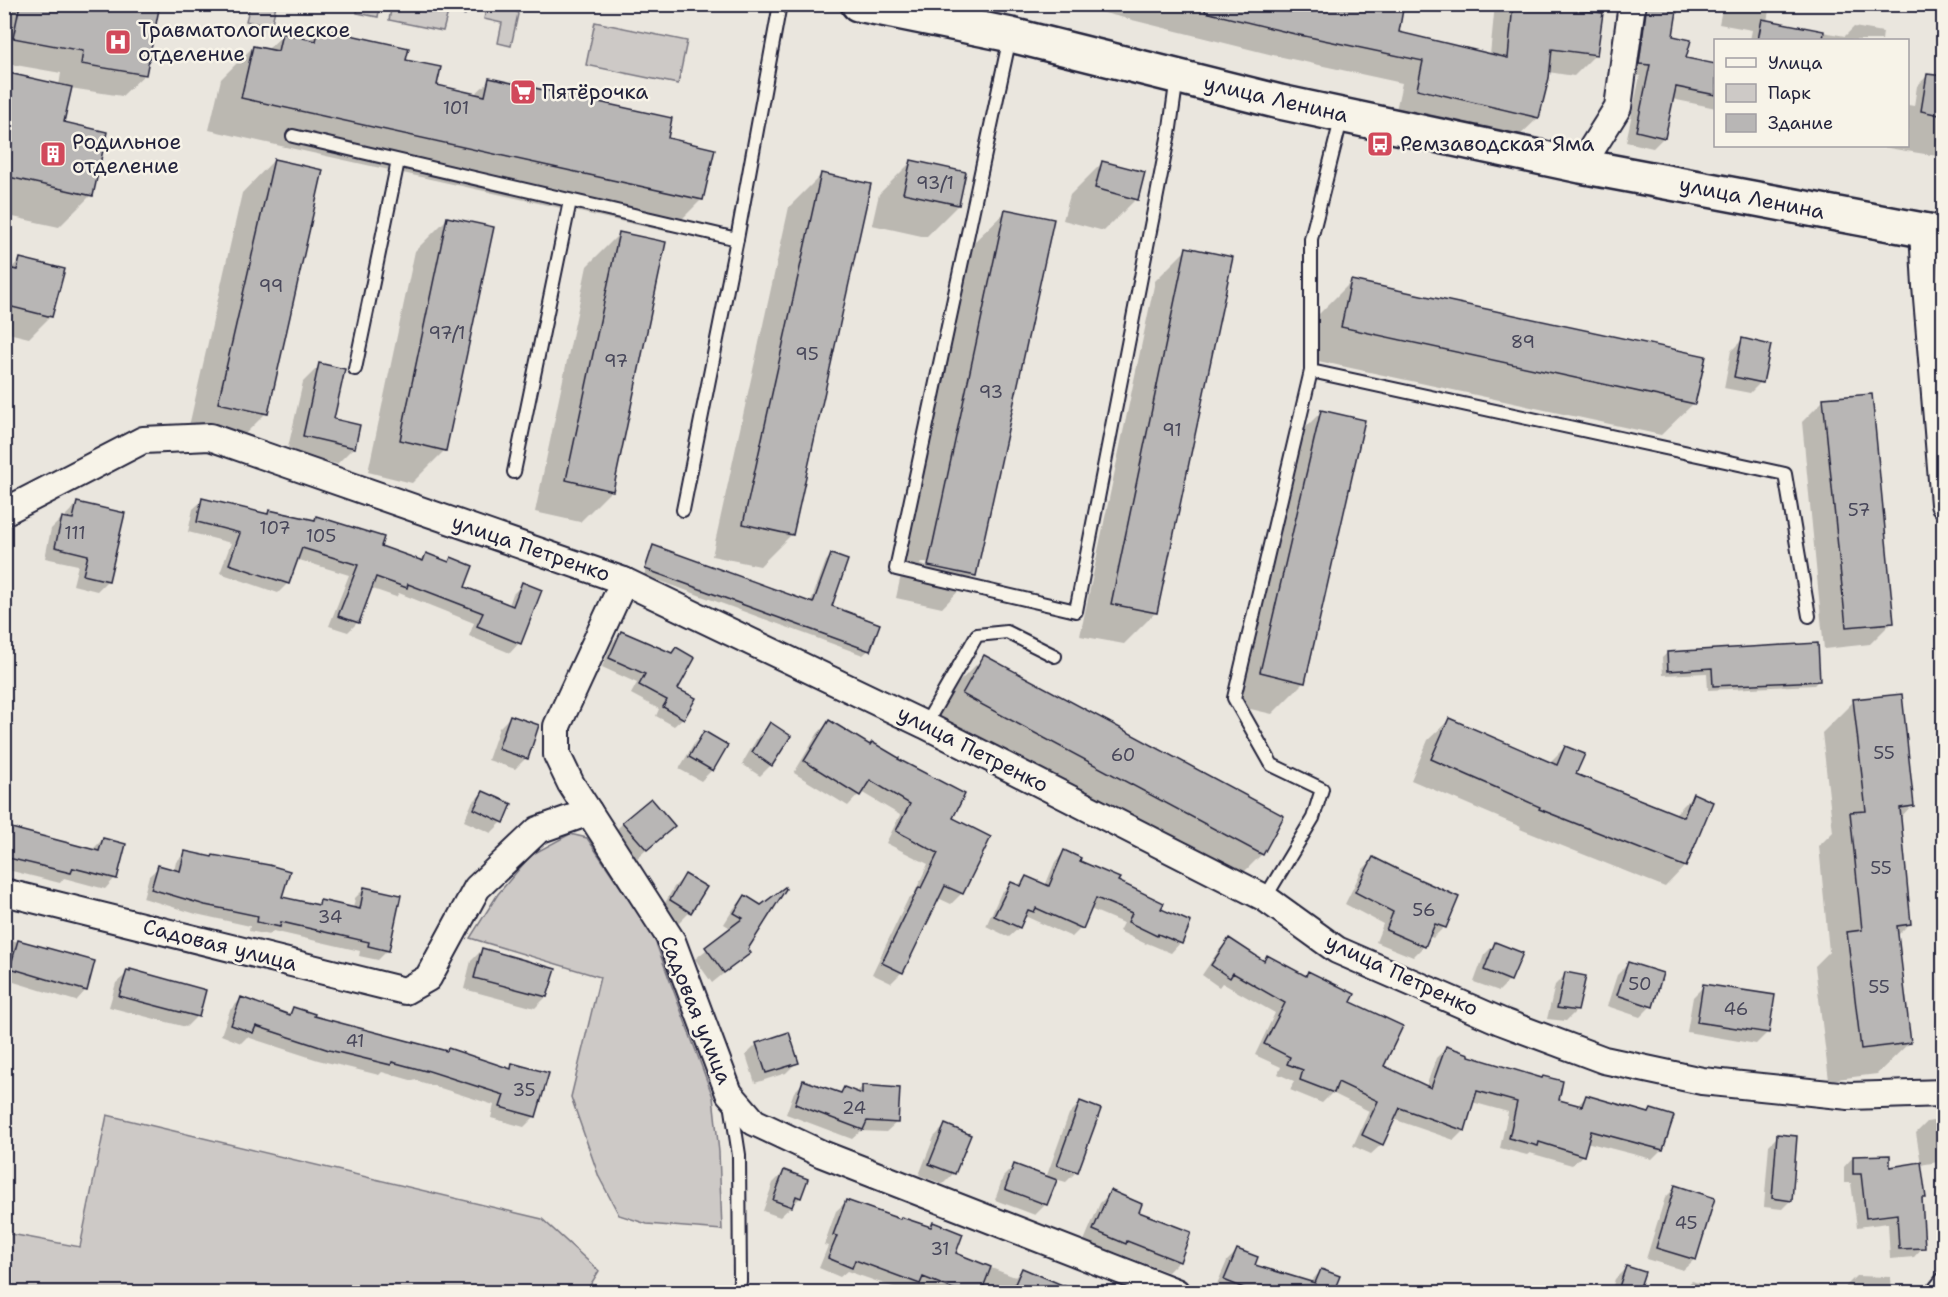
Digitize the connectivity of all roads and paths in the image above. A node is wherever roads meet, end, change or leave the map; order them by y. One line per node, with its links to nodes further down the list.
1 (780, 4): 12 (lane)
2 (858, 4): 4 (street, улица Ленина)
3 (1632, 4): 9 (street)
4 (1011, 36): 5 (street, улица Ленина); 5 (lane)
5 (1177, 76): 6 (street, улица Ленина)
6 (1342, 115): 9 (street, улица Ленина); 14 (lane)
7 (293, 136): 8 (lane)
8 (398, 161): 10 (lane); 13 (lane)
9 (1581, 166): 11 (street, улица Ленина)
10 (570, 201): 12 (lane); 16 (lane)
11 (1933, 232): 15 (street)
12 (737, 240): 18 (lane)
13 (355, 369)
14 (1311, 371): 21 (lane); 26 (lane)
15 (1939, 378): 17 (street)
16 (514, 471)
17 (1944, 504)
18 (683, 510)
19 (4, 512): 20 (street, улица Петренко)
20 (624, 581): 23 (street, улица Петренко); 24 (street)
21 (1809, 616)
22 (1055, 656): 23 (lane)
23 (925, 724): 26 (street, улица Петренко)
24 (589, 812): 25 (street, Садовая улица); 27 (street, Садовая улица)
25 (4, 892)
26 (1265, 898): 28 (street, улица Петренко)
27 (729, 1093): 30 (lane); 31 (street, Садовая улица)
28 (1944, 1093)
29 (1944, 1277): 32 (lane)
30 (738, 1293)
31 (1176, 1293)
32 (1932, 1293)

